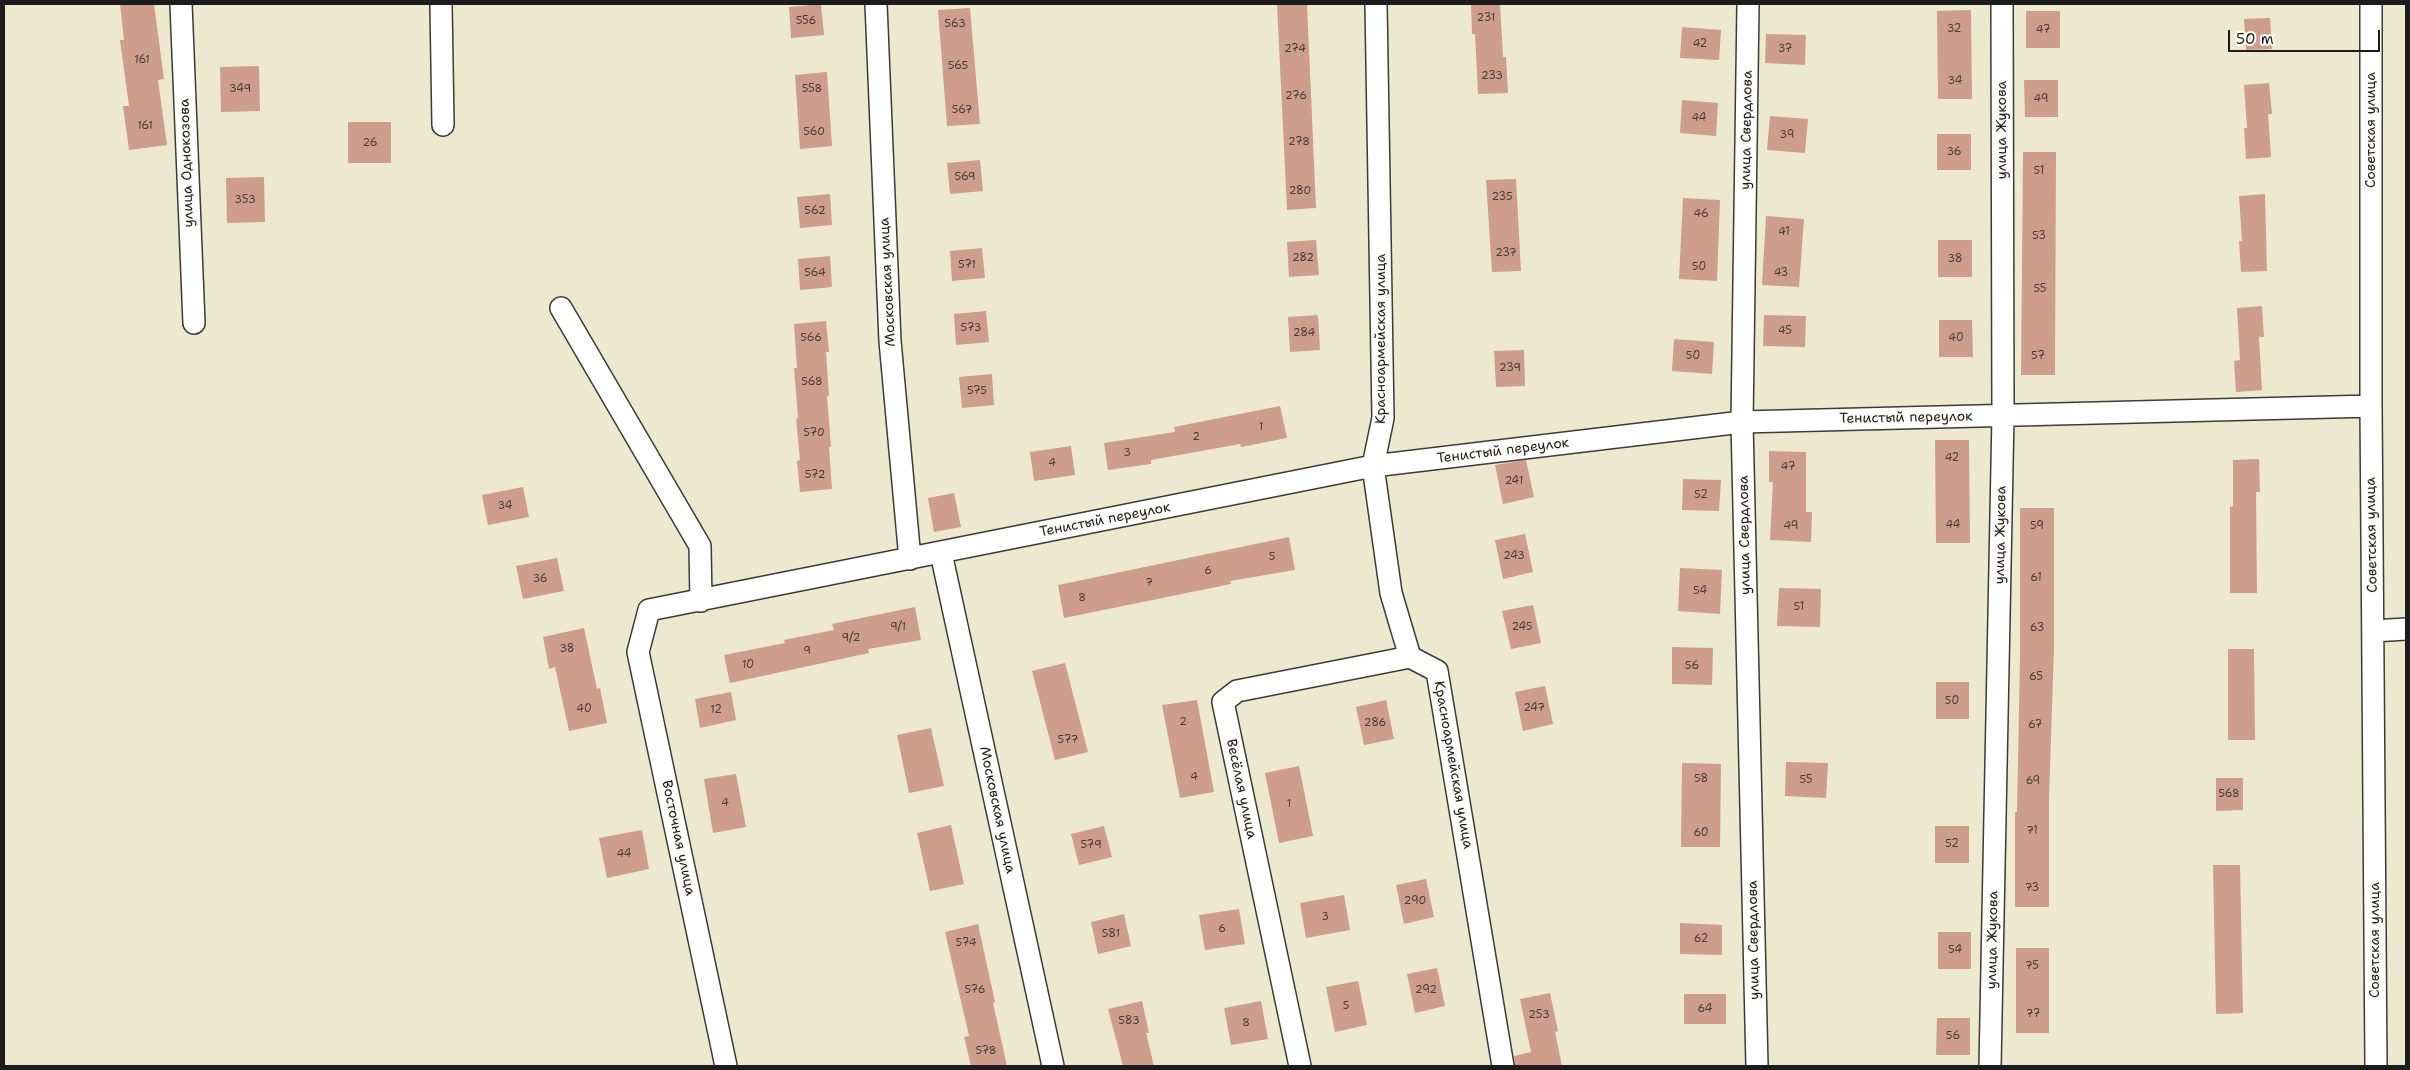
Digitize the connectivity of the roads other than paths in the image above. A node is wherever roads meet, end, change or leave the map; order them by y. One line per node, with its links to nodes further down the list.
1 (181, 4): 10 (street, улица Однокозова)
2 (441, 4): 8 (street)
3 (876, 4): 16 (street, Московская улица)
4 (1376, 4): 14 (street, Красноармейская улица)
5 (1748, 4): 13 (street, улица Свердлова)
6 (2002, 4): 12 (street, улица Жукова)
7 (2371, 4): 11 (street, Советская улица)
8 (443, 125)
9 (561, 308): 17 (street)
10 (194, 323)
11 (2371, 406): 12 (street, Тенистый переулок); 20 (street, Советская улица)
12 (2003, 415): 13 (street, Тенистый переулок); 27 (street, улица Жукова)
13 (1742, 422): 14 (street, Тенистый переулок); 26 (street, улица Свердлова)
14 (1372, 466): 15 (street, Тенистый переулок); 21 (street, Красноармейская улица)
15 (941, 553): 16 (street, Тенистый переулок); 23 (street, Московская улица)
16 (910, 559): 17 (street, Тенистый переулок)
17 (701, 601): 18 (street, Тенистый переулок)
18 (649, 610): 22 (street, Восточная улица)
19 (2406, 629): 20 (street)
20 (2373, 631): 28 (street, Советская улица)
21 (1410, 658): 24 (street, Весёлая улица); 25 (street, Красноармейская улица)
22 (726, 1066)
23 (1053, 1066)
24 (1300, 1066)
25 (1503, 1066)
26 (1757, 1066)
27 (1990, 1066)
28 (2376, 1066)

